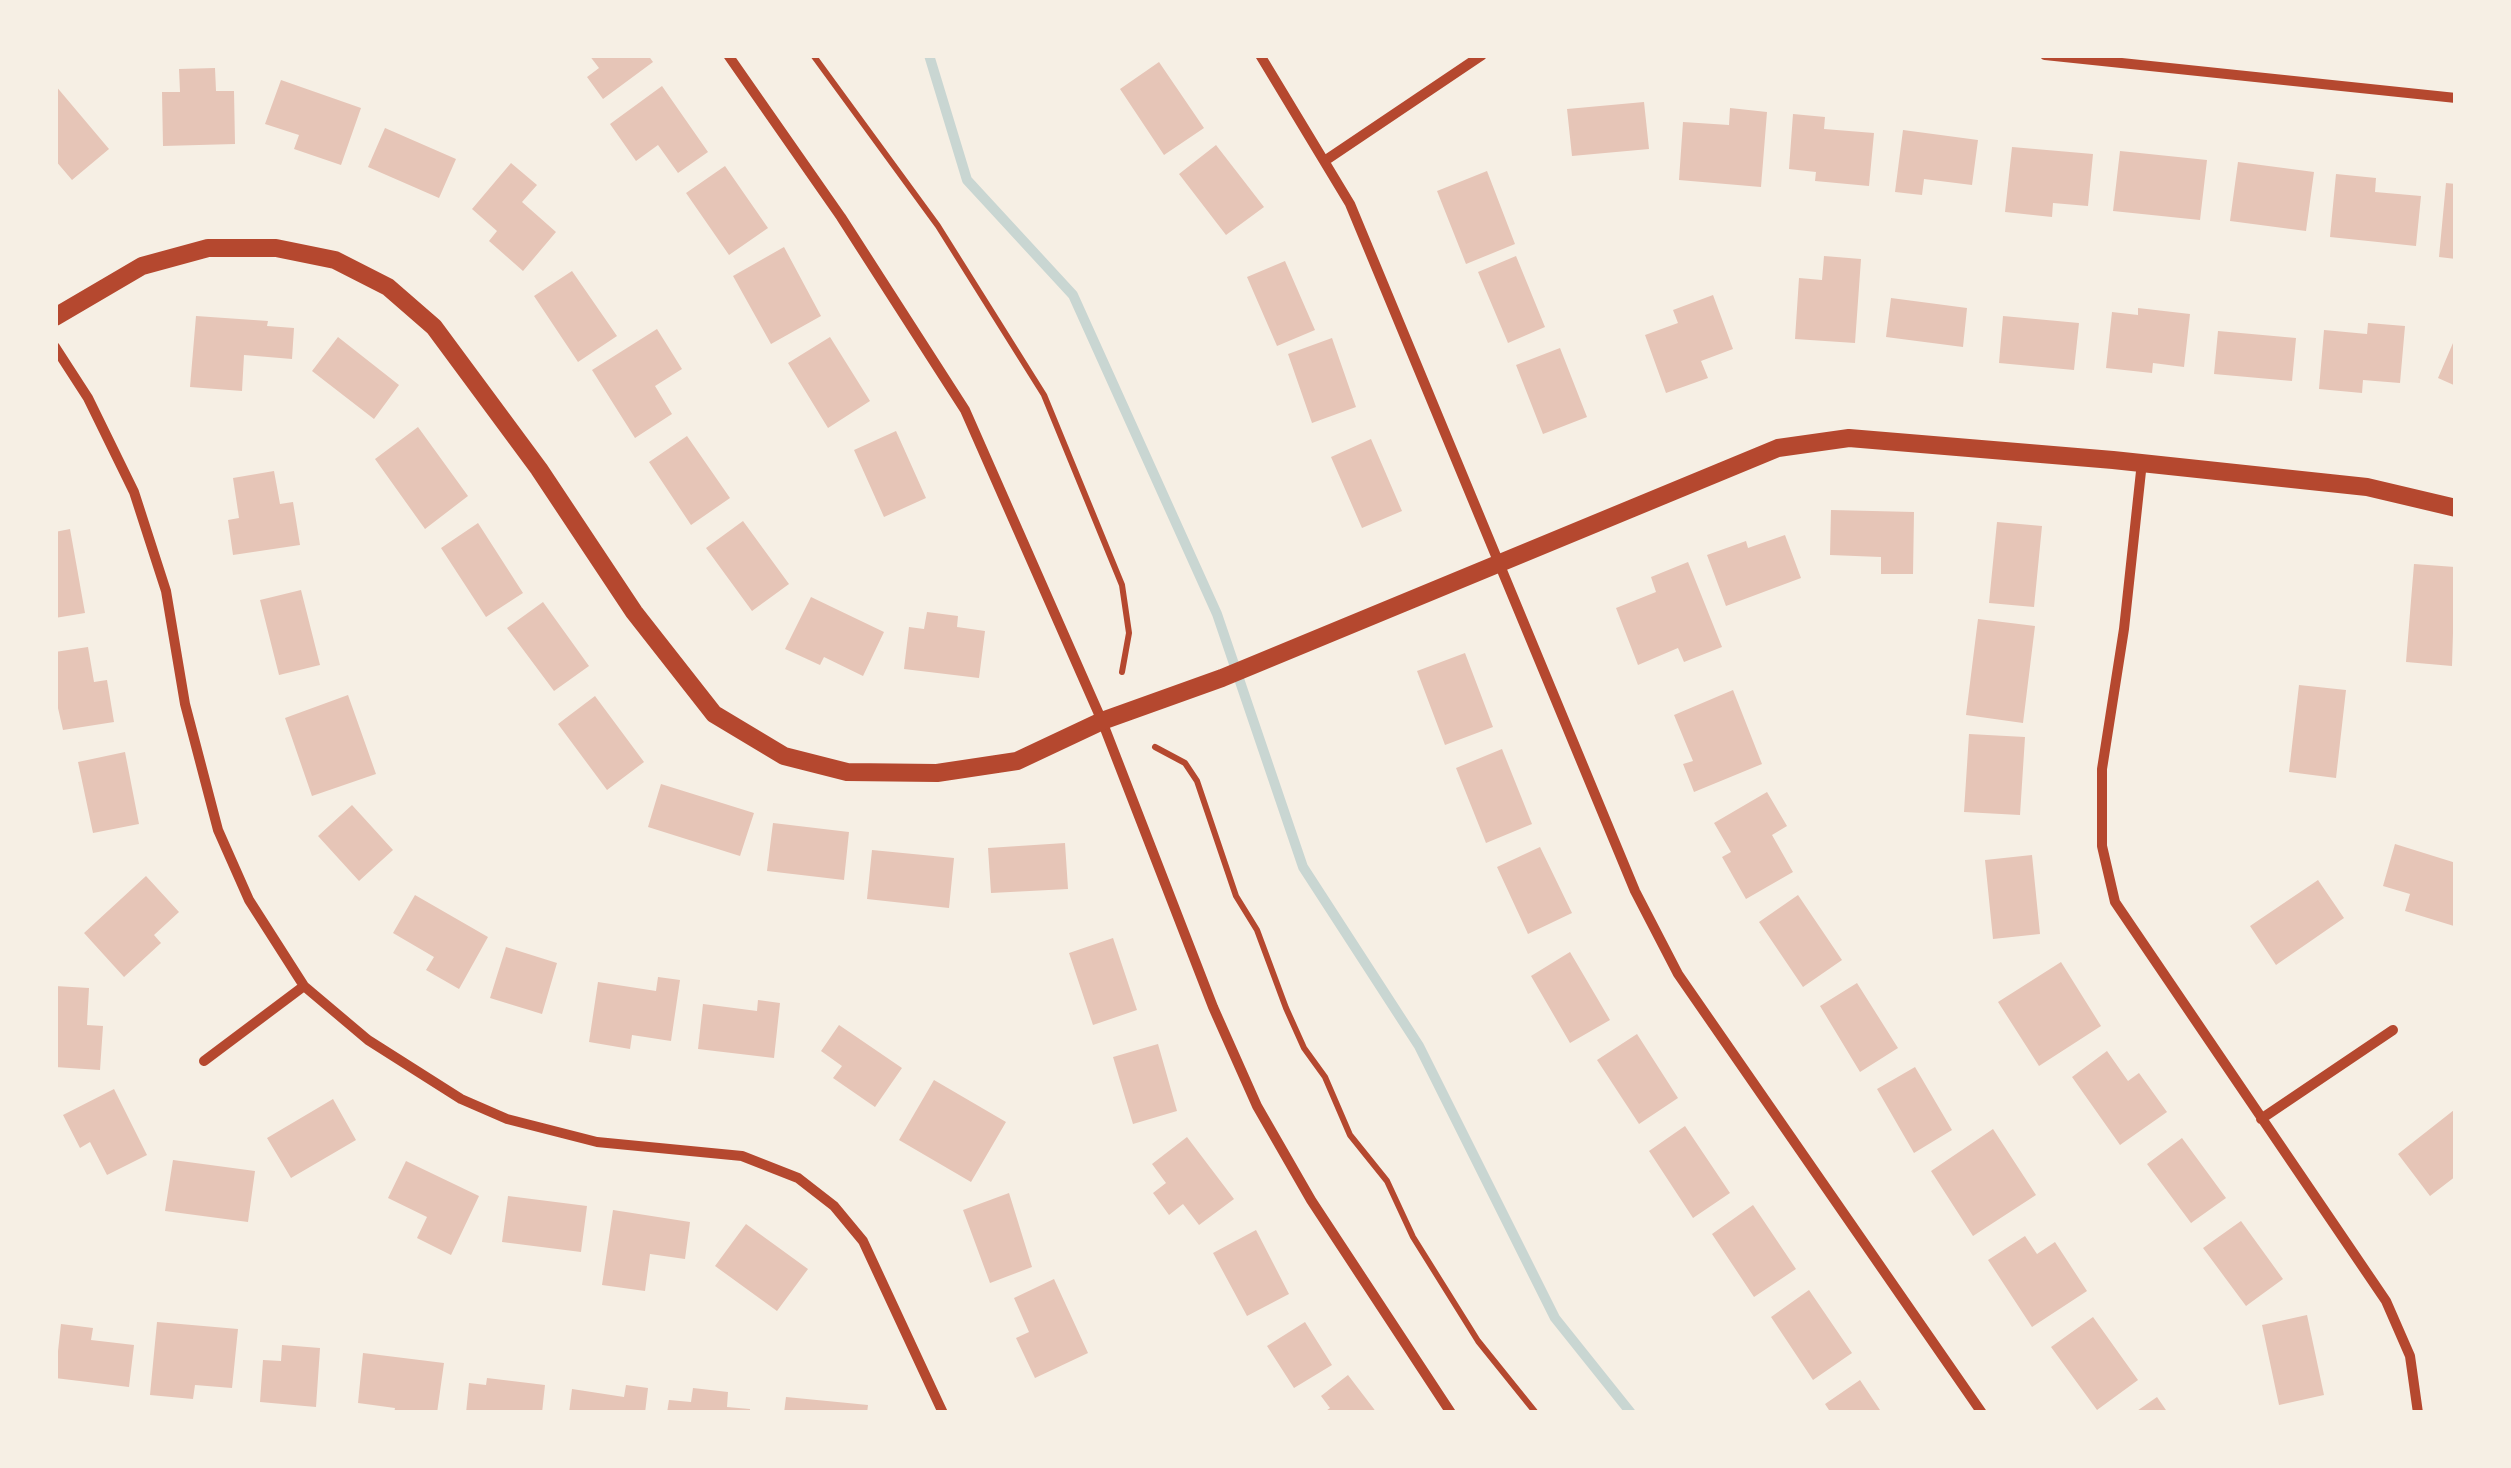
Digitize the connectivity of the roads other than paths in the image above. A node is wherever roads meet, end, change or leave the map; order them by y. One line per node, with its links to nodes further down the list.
1 (728, 55): 12 (street)
2 (1260, 55): 6 (street)
3 (1482, 55): 6 (street)
4 (2045, 55): 5 (street)
5 (2456, 98)
6 (1326, 160): 11 (street)
7 (55, 317): 12 (street)
8 (55, 346): 13 (street)
9 (2142, 462): 10 (street); 11 (street); 16 (street)
10 (2456, 508)
11 (1500, 560): 12 (street); 19 (street)
12 (1102, 721): 18 (street)
13 (304, 986): 15 (street); 17 (street)
14 (2393, 1030): 16 (street)
15 (204, 1061)
16 (2261, 1119): 20 (street)
17 (943, 1413)
18 (1451, 1413)
19 (1982, 1413)
20 (2418, 1413)

